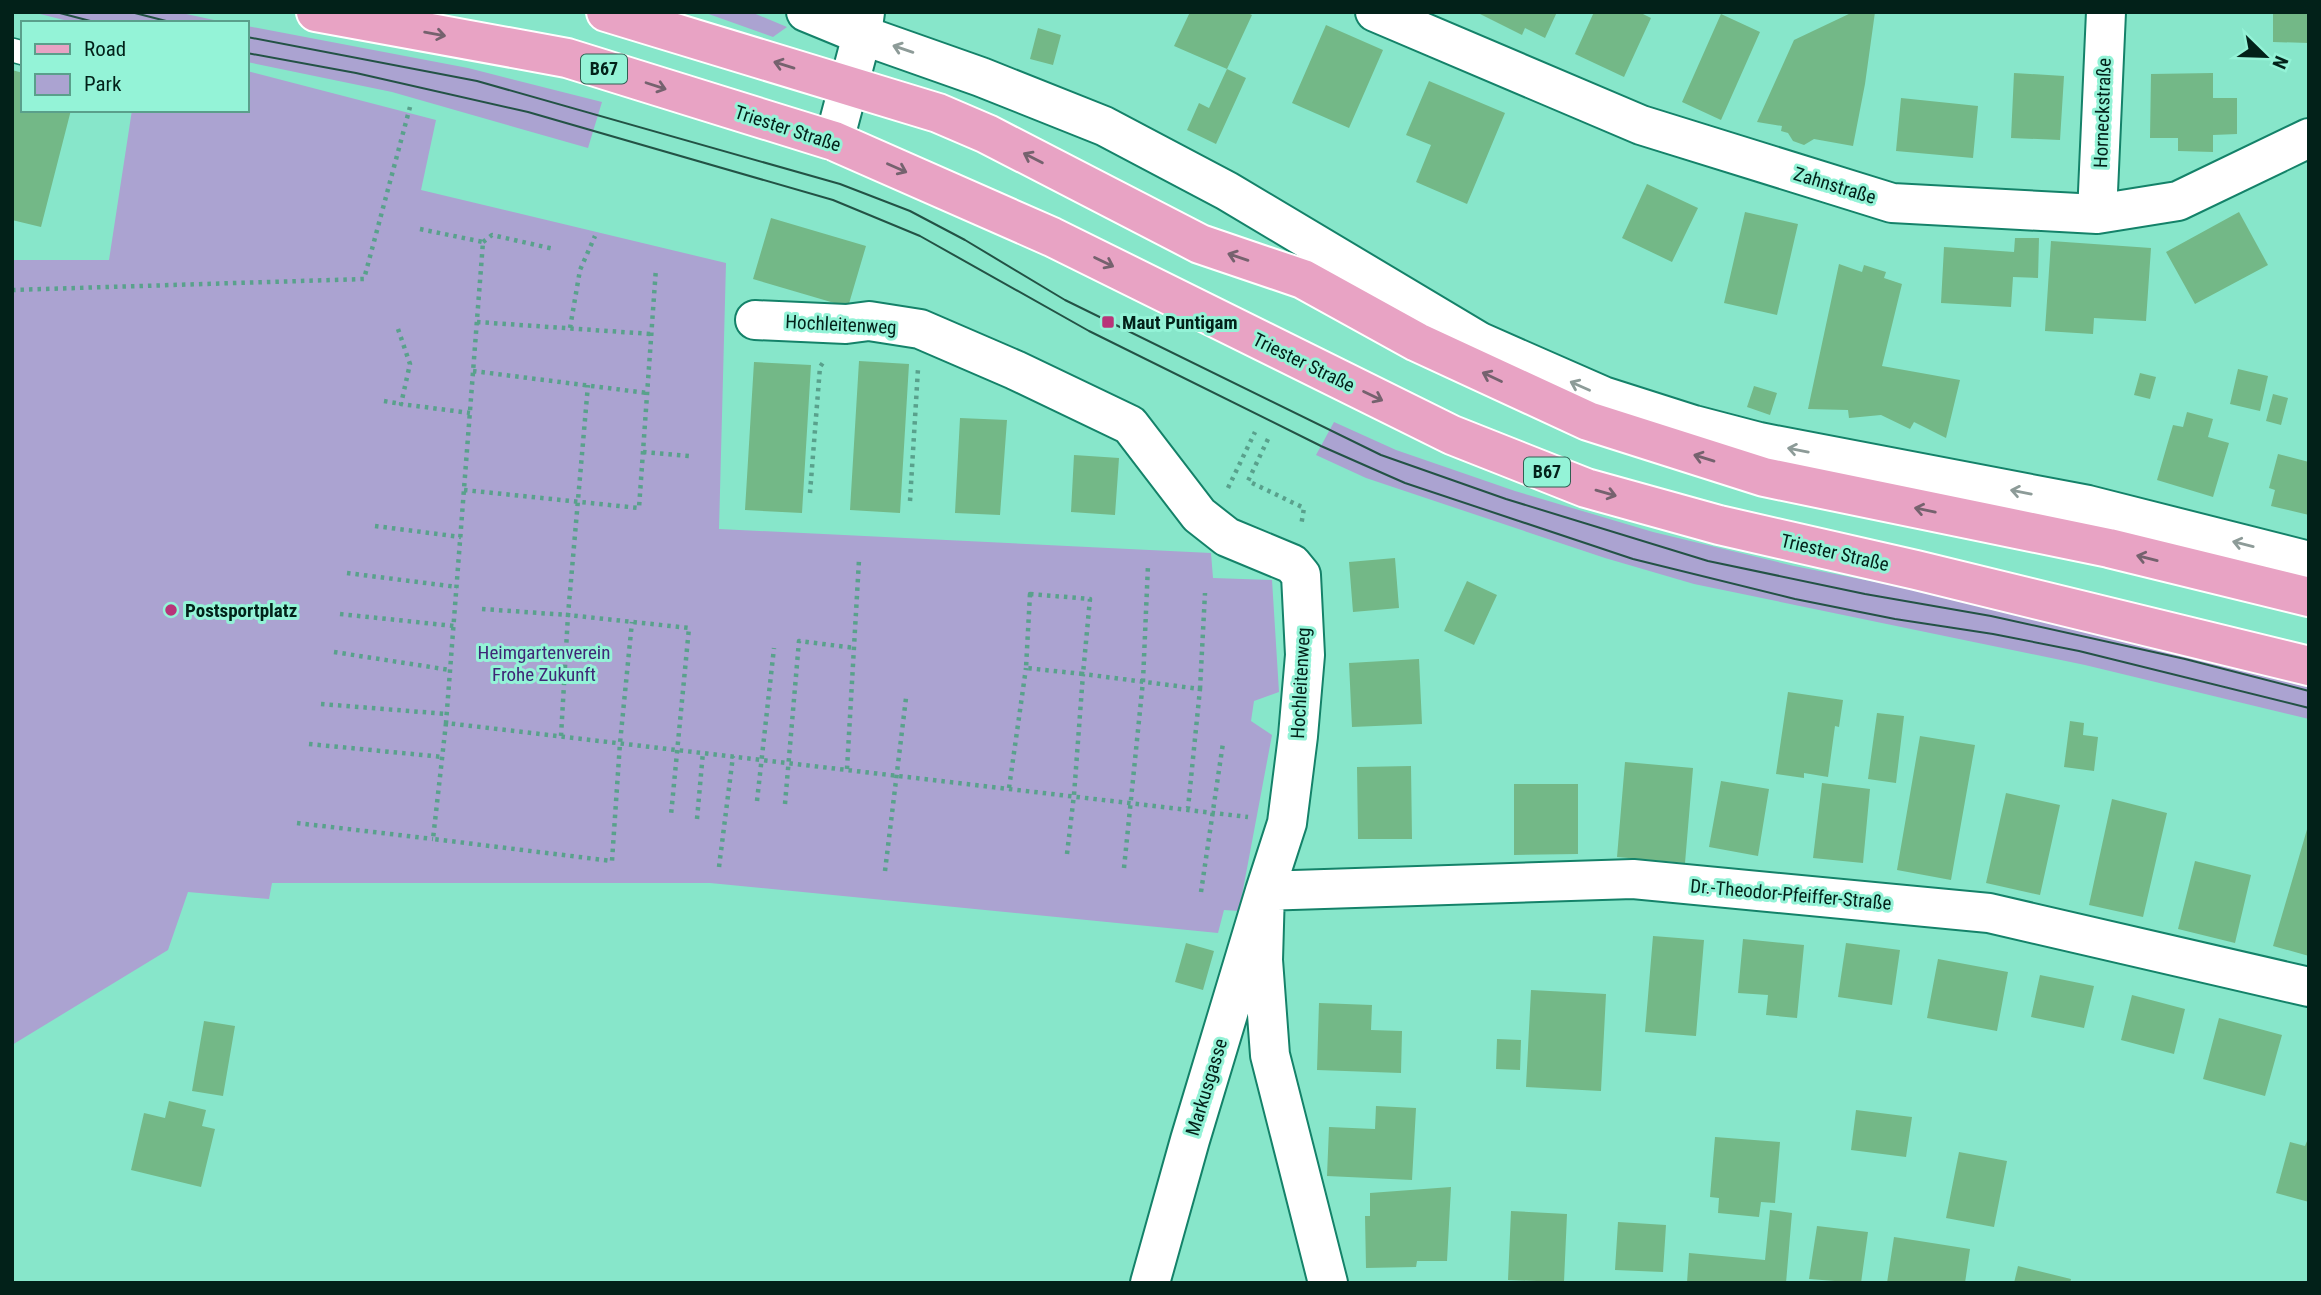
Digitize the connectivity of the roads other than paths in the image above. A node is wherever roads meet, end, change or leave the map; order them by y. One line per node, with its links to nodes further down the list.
1 (316, 12): 9 (main road, Triester Straße / B67, one-way to 9)
2 (606, 12): 7 (main road, one-way to 2)
3 (806, 12): 6 (street)
4 (1375, 12): 10 (street, Zahnstraße)
5 (2106, 12): 10 (street, Horneckstraße)
6 (863, 24): 7 (street); 12 (street, one-way to 6)
7 (849, 85): 9 (street); 13 (main road, one-way to 7)
8 (2309, 138): 10 (street, Zahnstraße)
9 (834, 141): 14 (main road, Triester Straße / B67, one-way to 14)
10 (2097, 214)
11 (755, 320): 15 (street, Hochleitenweg)
12 (2309, 561)
13 (2309, 597)
14 (2309, 666)
15 (1265, 891): 16 (street, Dr.-Theodor-Pfeiffer-Straße); 17 (street, Markusgasse); 18 (street, Hochleitenweg)
16 (2309, 987)
17 (1150, 1283)
18 (1328, 1283)

